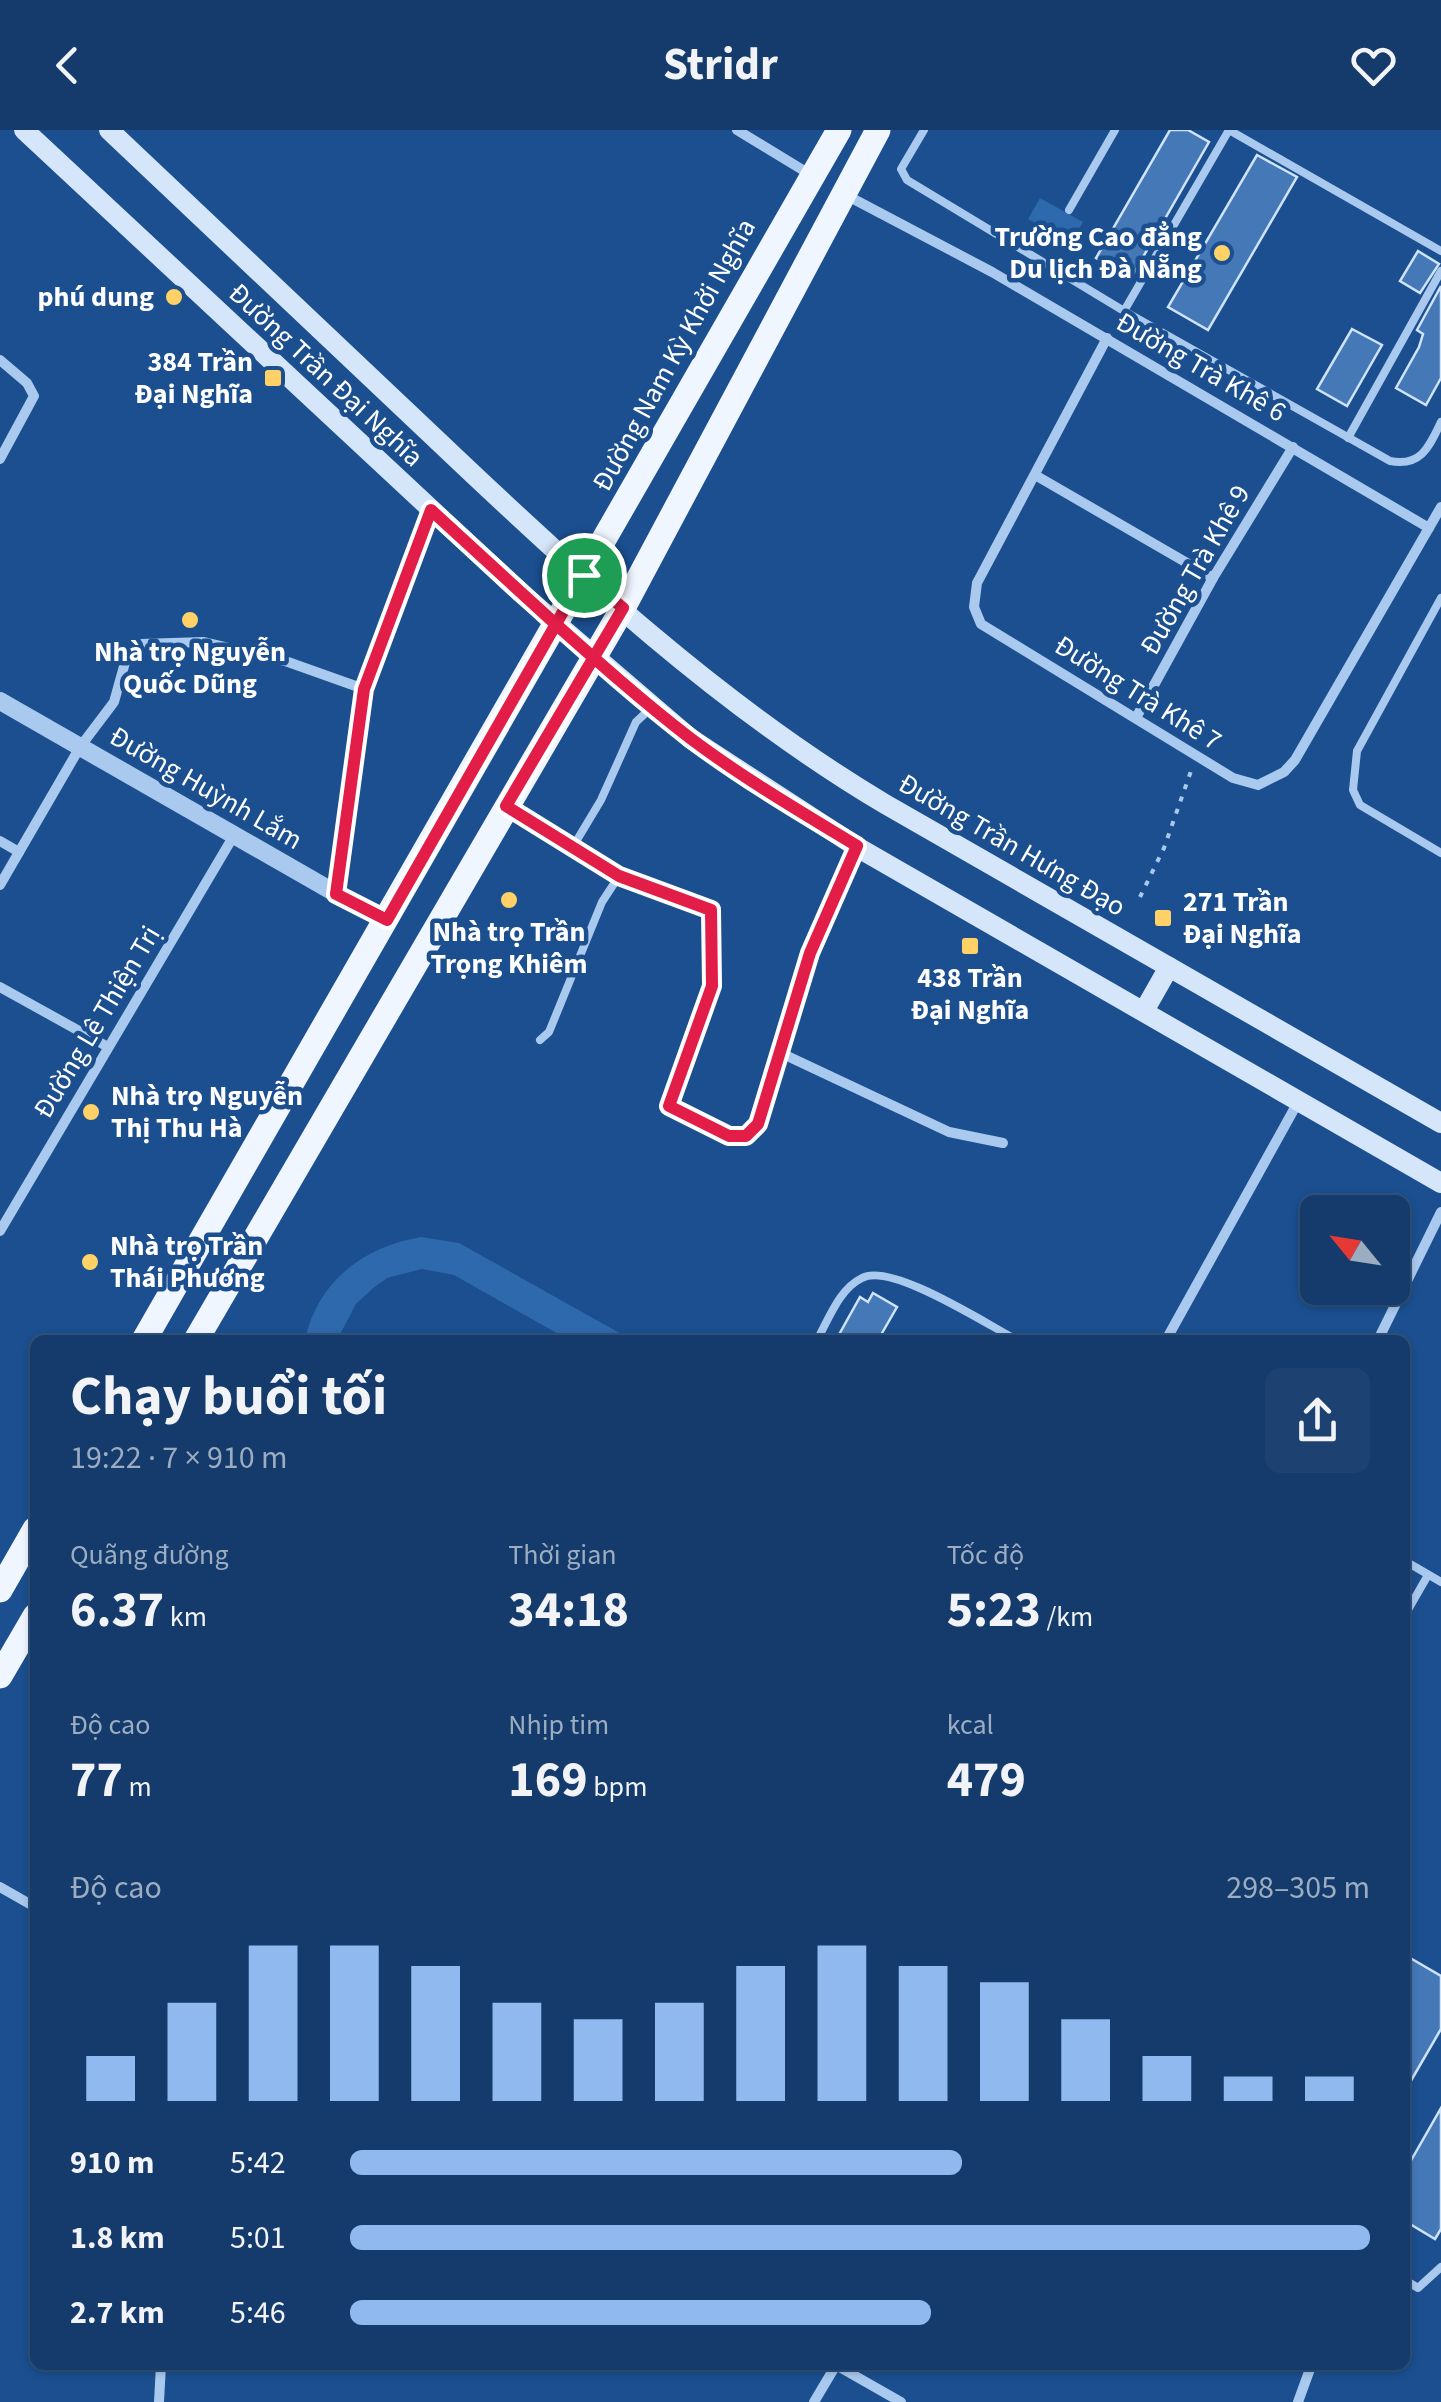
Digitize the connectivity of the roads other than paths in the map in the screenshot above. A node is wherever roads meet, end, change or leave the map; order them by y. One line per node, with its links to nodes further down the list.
1 (24, 130): 23 (main road, Đường Trần Đại Nghĩa)
2 (109, 130): 25 (main road, Đường Trần Đại Nghĩa)
3 (737, 130): 9 (street)
4 (839, 130): 9 (main road, Đường Nam Kỳ Khởi Nghĩa)
5 (878, 130): 10 (main road)
6 (924, 130): 14 (lane)
7 (1115, 130): 11 (lane)
8 (1229, 130): 12 (lane); 14 (lane)
9 (811, 175): 10 (main road); 25 (main road, Đường Nam Kỳ Khởi Nghĩa)
10 (842, 193): 15 (street, Đường Trà Khê 6); 28 (main road)
11 (1070, 210)
12 (1441, 251)
13 (1441, 272): 18 (lane)
14 (1124, 312): 18 (lane)
15 (1107, 338): 19 (street, Đường Trà Khê 6); 21 (street, Đường Trà Khê 7)
16 (0, 360): 20 (street)
17 (1441, 422): 18 (lane)
18 (1348, 438)
19 (1293, 447): 24 (street, Đường Trà Khê 6); 26 (street, Đường Trà Khê 9)
20 (0, 459)
21 (1035, 475): 26 (street); 34 (street, Đường Trà Khê 7)
22 (1441, 507): 24 (street, Đường Trà Khê 7)
23 (431, 510): 29 (main road, Đường Trần Đại Nghĩa); 31 (street)
24 (1429, 528): 34 (street, Đường Trà Khê 7)
25 (584, 575): 28 (main road, Đường Trần Hưng Đạo); 29 (main road, Đường Nam Kỳ Khởi Nghĩa)
26 (1213, 578): 34 (street, Đường Trà Khê 9)
27 (1441, 598): 42 (lane)
28 (623, 608): 30 (main road); 47 (main road, Đường Trần Hưng Đạo)
29 (556, 625): 30 (main road, Đường Trần Đại Nghĩa); 46 (main road, Đường Nam Kỳ Khởi Nghĩa)
30 (593, 657): 33 (main road); 36 (main road)
31 (364, 689): 35 (street); 45 (street)
32 (0, 701): 35 (street, Đường Huỳnh Lắm)
33 (652, 707): 39 (lane); 40 (main road)
34 (1138, 716)
35 (80, 748): 37 (street, Đường Huỳnh Lắm); 41 (street)
36 (506, 806): 39 (lane); 61 (main road)
37 (233, 837): 45 (street, Đường Huỳnh Lắm); 51 (street, Đường Lê Thiện Trị)
38 (0, 841): 41 (street)
39 (574, 845): 43 (lane)
40 (857, 846): 49 (main road); 52 (street)
41 (19, 852): 44 (street)
42 (1441, 853)
43 (619, 876): 50 (lane); 54 (lane)
44 (0, 884)
45 (336, 894): 46 (street, Đường Huỳnh Lắm)
46 (387, 920): 60 (main road, Đường Nam Kỳ Khởi Nghĩa)
47 (1169, 967): 49 (main road); 55 (main road, Đường Trần Hưng Đạo)
48 (0, 987): 51 (street)
49 (1144, 1011): 53 (main road)
50 (540, 1040)
51 (108, 1047): 59 (street, Đường Lê Thiện Trị)
52 (783, 1054): 54 (street); 56 (street)
53 (1298, 1102): 57 (main road); 64 (street)
54 (682, 1115)
55 (1441, 1123)
56 (1003, 1144)
57 (1441, 1183)
58 (1441, 1212): 65 (street)
59 (0, 1232)
60 (147, 1335)
61 (199, 1335)
62 (820, 1335): 63 (lane)
63 (1007, 1335)
64 (1169, 1335)
65 (1380, 1335)
66 (30, 1538): 70 (main road)
67 (1410, 1564): 68 (lane)
68 (1428, 1574): 69 (lane); 71 (lane)
69 (1441, 1582)
70 (0, 1590)
71 (1410, 1606)
72 (30, 1625): 73 (main road)
73 (0, 1676)
74 (0, 1887): 75 (street)
75 (30, 1904)
76 (1441, 2267): 77 (lane)
77 (1410, 2283)
78 (161, 2370): 82 (street)
79 (833, 2370): 83 (street)
80 (845, 2370): 84 (street)
81 (1310, 2370): 85 (street)
82 (160, 2402)
83 (814, 2402)
84 (901, 2402)
85 (1298, 2402)

